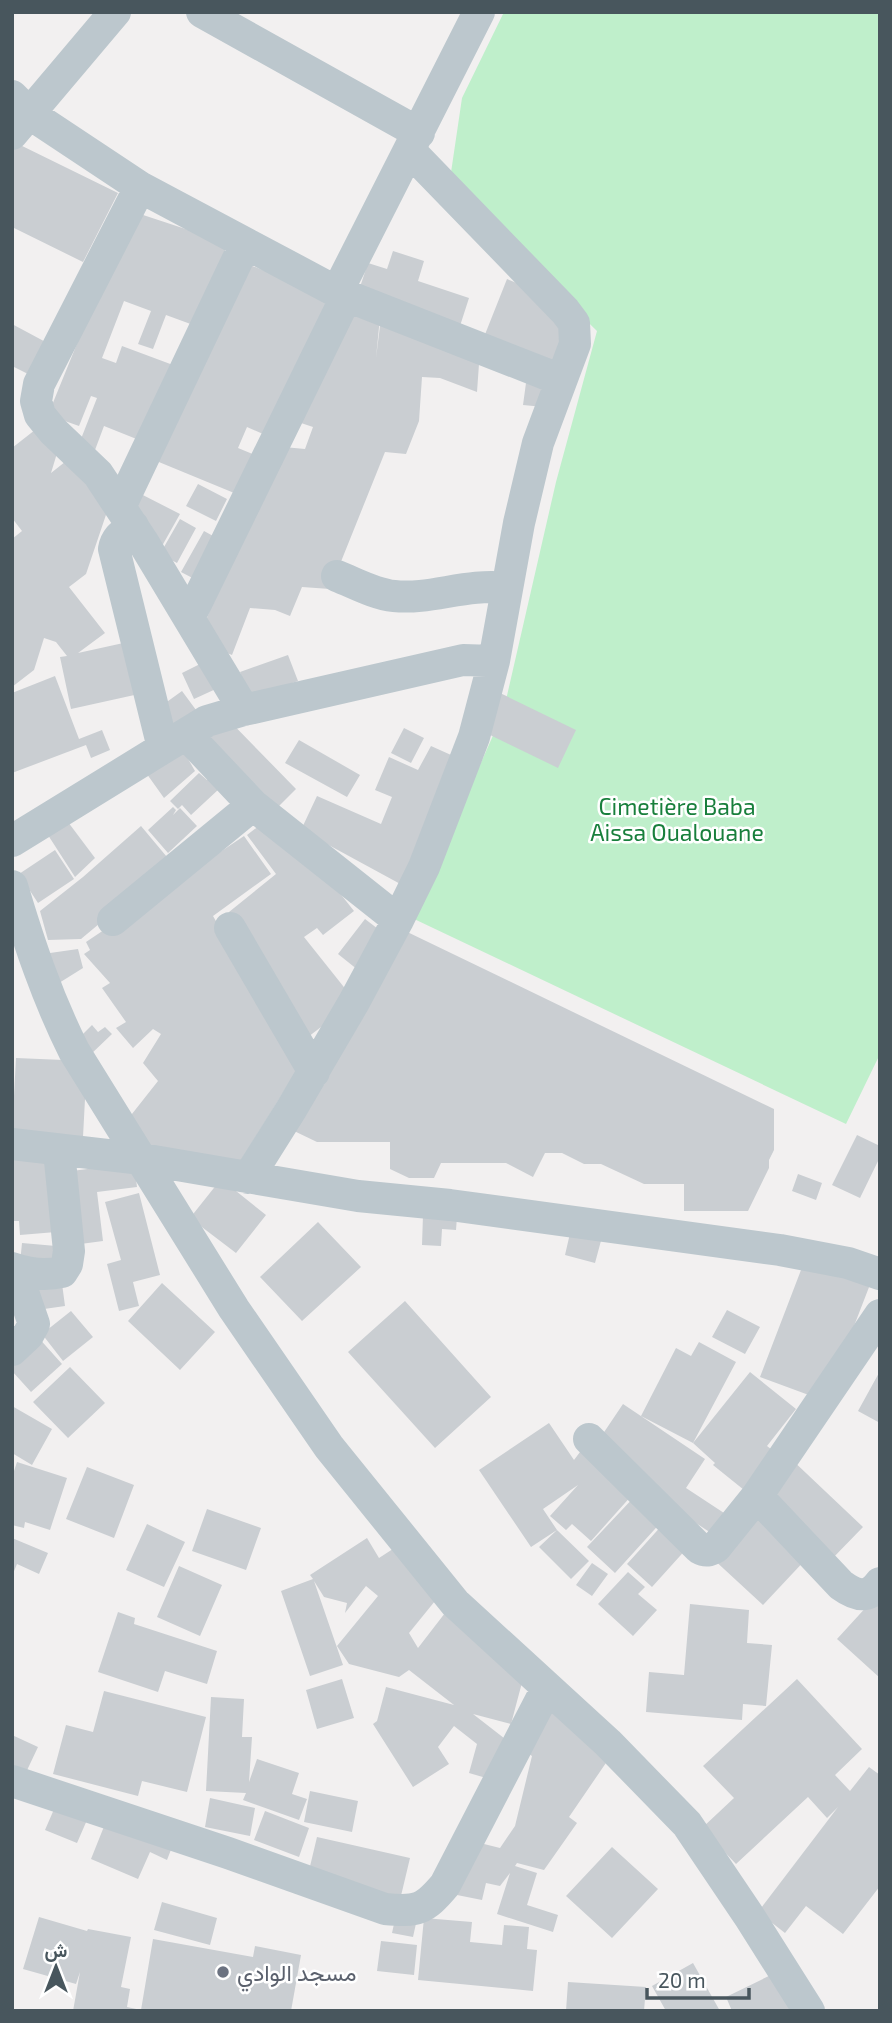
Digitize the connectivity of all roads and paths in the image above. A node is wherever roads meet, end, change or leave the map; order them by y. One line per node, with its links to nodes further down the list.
1 (115, 12): 4 (street)
2 (202, 12): 5 (street)
3 (480, 12): 5 (street)
4 (18, 114): 6 (street)
5 (415, 142): 8 (street); 9 (street)
6 (140, 187): 7 (street); 10 (street)
7 (245, 244): 8 (street); 10 (street)
8 (342, 293): 9 (street); 13 (street)
9 (561, 380): 12 (street)
10 (126, 517): 13 (street); 16 (street)
11 (337, 576): 12 (street)
12 (507, 588): 14 (street)
13 (189, 618): 15 (street)
14 (494, 661): 15 (street); 21 (street)
15 (244, 710): 16 (street)
16 (175, 741): 17 (street); 18 (street)
17 (253, 805): 20 (street); 21 (street)
18 (12, 841)
19 (12, 886): 26 (street)
20 (113, 920)
21 (398, 920): 23 (street)
22 (230, 928): 23 (street)
23 (314, 1072): 27 (street)
24 (12, 1144): 25 (street)
25 (59, 1151): 26 (street); 28 (street)
26 (142, 1159): 27 (street); 35 (street)
27 (248, 1178): 29 (street)
28 (14, 1269): 31 (street)
29 (880, 1274)
30 (880, 1315): 33 (street)
31 (12, 1350)
32 (589, 1440): 33 (street)
33 (757, 1496): 34 (street)
34 (880, 1583)
35 (547, 1688): 36 (street); 37 (street)
36 (12, 1781)
37 (809, 2011)

